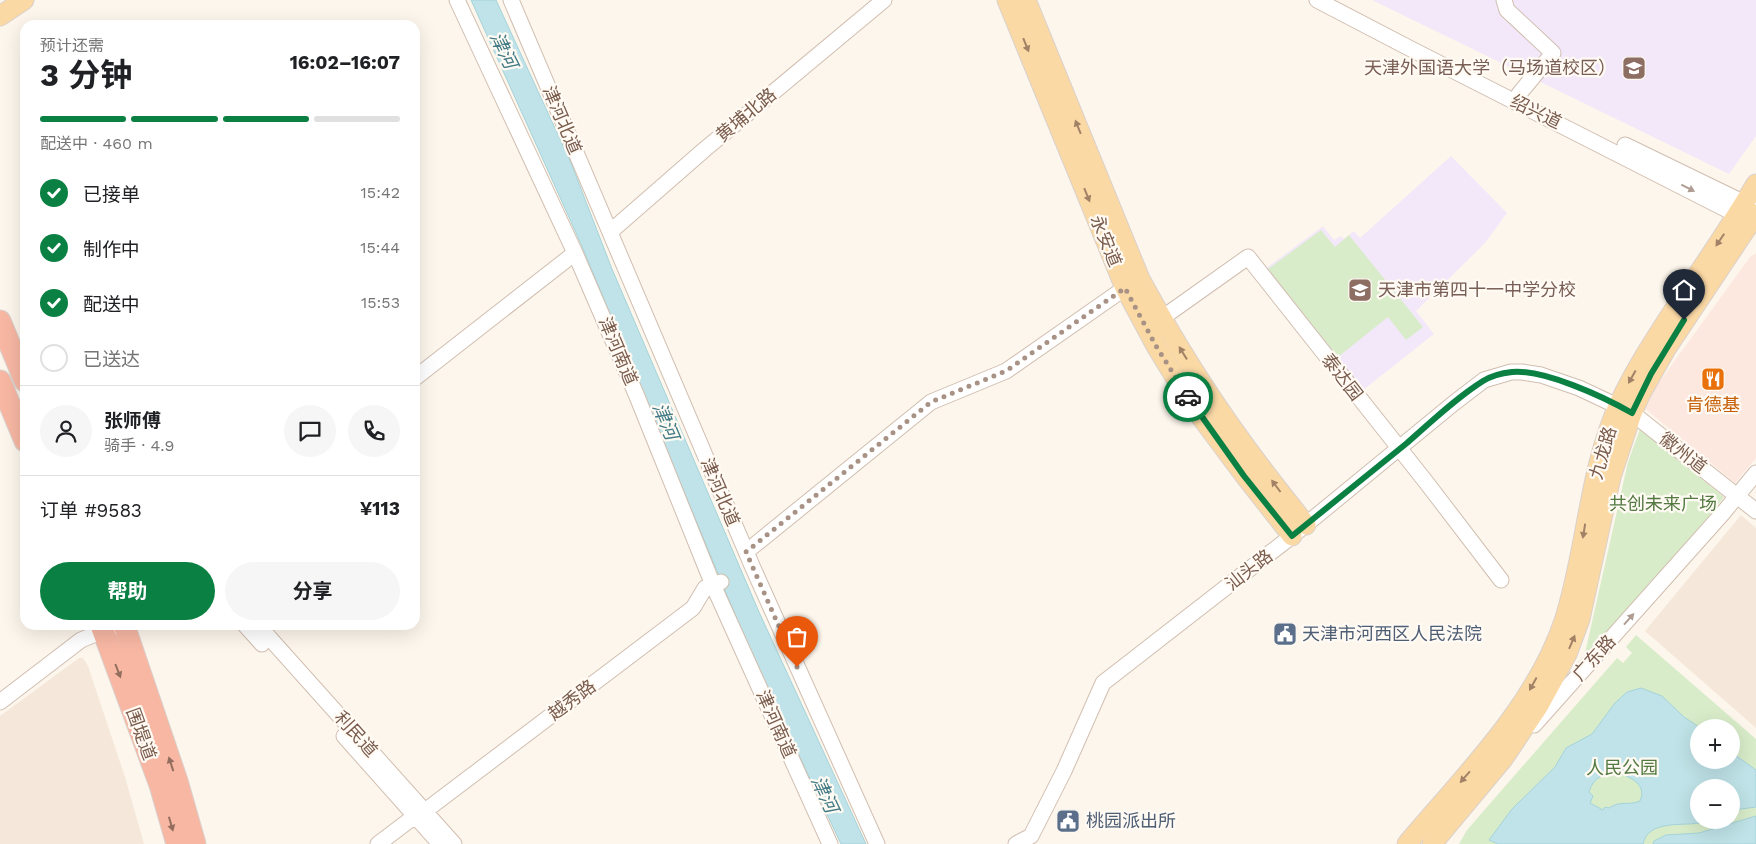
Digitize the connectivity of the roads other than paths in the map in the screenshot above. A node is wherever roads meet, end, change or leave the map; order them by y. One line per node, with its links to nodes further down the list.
1 (24, 0): 10 (main road)
2 (458, 0): 15 (street, 津河南道)
3 (511, 0): 14 (street, 津河北道)
4 (884, 0): 14 (street, 黄埔北路)
5 (1007, 0): 16 (main road, 永安道, one-way to 16)
6 (1026, 0): 17 (main road, 永安道, one-way to 6)
7 (1317, 0): 13 (street, 绍兴道, one-way to 13)
8 (1334, 0): 11 (street, 绍兴道)
9 (1504, 0): 11 (street)
10 (0, 16)
11 (1519, 94): 13 (street, 绍兴道)
12 (1756, 184): 13 (main road, 九龙路)
13 (1750, 214): 22 (main road, 九龙路)
14 (610, 232): 29 (street, 津河北道)
15 (575, 253): 20 (street); 31 (street, 津河南道)
16 (1125, 288): 28 (main road, 永安道); 29 (street)
17 (1162, 318): 24 (street, 泰达园); 28 (main road, 永安道, one-way to 17)
18 (0, 321): 19 (highway)
19 (18, 356)
20 (420, 374)
21 (0, 381): 23 (highway)
22 (1625, 409): 24 (street, 汕头路); 26 (street, 徽州道); 40 (main road, 九龙路, one-way to 22); 43 (main road, 九龙路, one-way to 43)
23 (20, 429)
24 (1399, 449): 28 (street, 汕头路); 30 (street, 泰达园)
25 (1756, 473): 26 (street, 广东路)
26 (1737, 496): 27 (street, 徽州道); 40 (street, 广东路, one-way to 26)
27 (1756, 511)
28 (1299, 531): 42 (street, 汕头路)
29 (746, 552): 51 (street, 津河北道)
30 (1502, 580)
31 (717, 583): 41 (street, 越秀路); 50 (street, 津河南道)
32 (93, 630): 38 (street)
33 (98, 630): 39 (street)
34 (106, 630): 44 (highway, 围堤道, one-way to 44)
35 (126, 630): 45 (highway, 围堤道, one-way to 35)
36 (250, 630): 41 (street, 利民道)
37 (262, 630): 41 (street, 利民道)
38 (0, 694)
39 (0, 702)
40 (1503, 759): 53 (main road, 广东路)
41 (421, 817): 46 (street, 越秀路); 47 (street, 越秀路); 48 (street, 利民道); 49 (street, 利民道)
42 (1036, 840): 52 (street, 汕头路)
43 (1414, 840)
44 (177, 844)
45 (195, 844)
46 (378, 844)
47 (394, 844)
48 (440, 844)
49 (454, 844)
50 (830, 844)
51 (877, 844)
52 (1016, 844)
53 (1432, 844)

